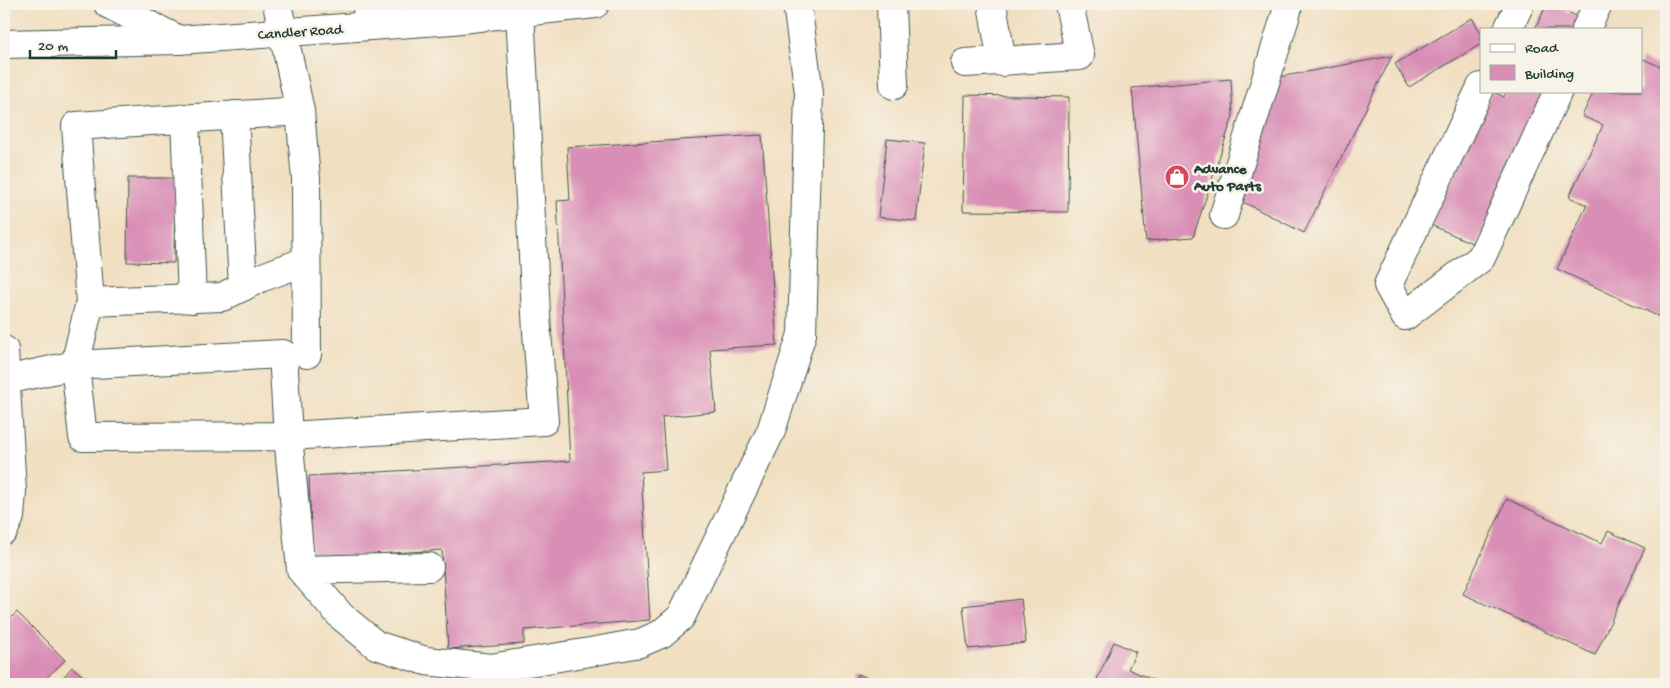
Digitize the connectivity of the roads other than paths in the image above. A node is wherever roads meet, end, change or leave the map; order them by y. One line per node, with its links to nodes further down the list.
1 (108, 4): 17 (main road)
2 (277, 4): 16 (main road)
3 (595, 4): 12 (main road, Candler Road)
4 (797, 4): 39 (main road)
5 (891, 4): 21 (main road)
6 (992, 4): 19 (main road)
7 (1069, 4): 19 (main road)
8 (1287, 4): 27 (main road)
9 (1520, 4): 14 (main road)
10 (1598, 4): 15 (main road)
11 (454, 12): 12 (main road, Candler Road); 13 (main road, Candler Road)
12 (520, 12): 36 (main road)
13 (368, 15): 16 (main road, Candler Road)
14 (1508, 28)
15 (1586, 28)
16 (284, 33): 17 (main road, Candler Road); 24 (main road)
17 (179, 40): 18 (main road, Candler Road)
18 (4, 44)
19 (1002, 62): 20 (main road)
20 (965, 63)
21 (894, 85)
22 (1480, 89): 23 (main road)
23 (1558, 92)
24 (300, 111): 25 (main road); 28 (main road)
25 (234, 115): 26 (main road); 29 (main road)
26 (185, 118): 30 (main road); 31 (main road)
27 (1224, 215)
28 (306, 261): 29 (main road); 33 (main road)
29 (243, 287): 30 (main road)
30 (192, 299): 31 (main road)
31 (90, 302): 34 (main road)
32 (4, 350): 35 (main road)
33 (307, 354)
34 (75, 365): 35 (main road); 36 (main road); 36 (main road)
35 (5, 393): 37 (main road)
36 (288, 436): 39 (main road)
37 (4, 530)
38 (429, 567): 39 (main road)
39 (301, 570)

